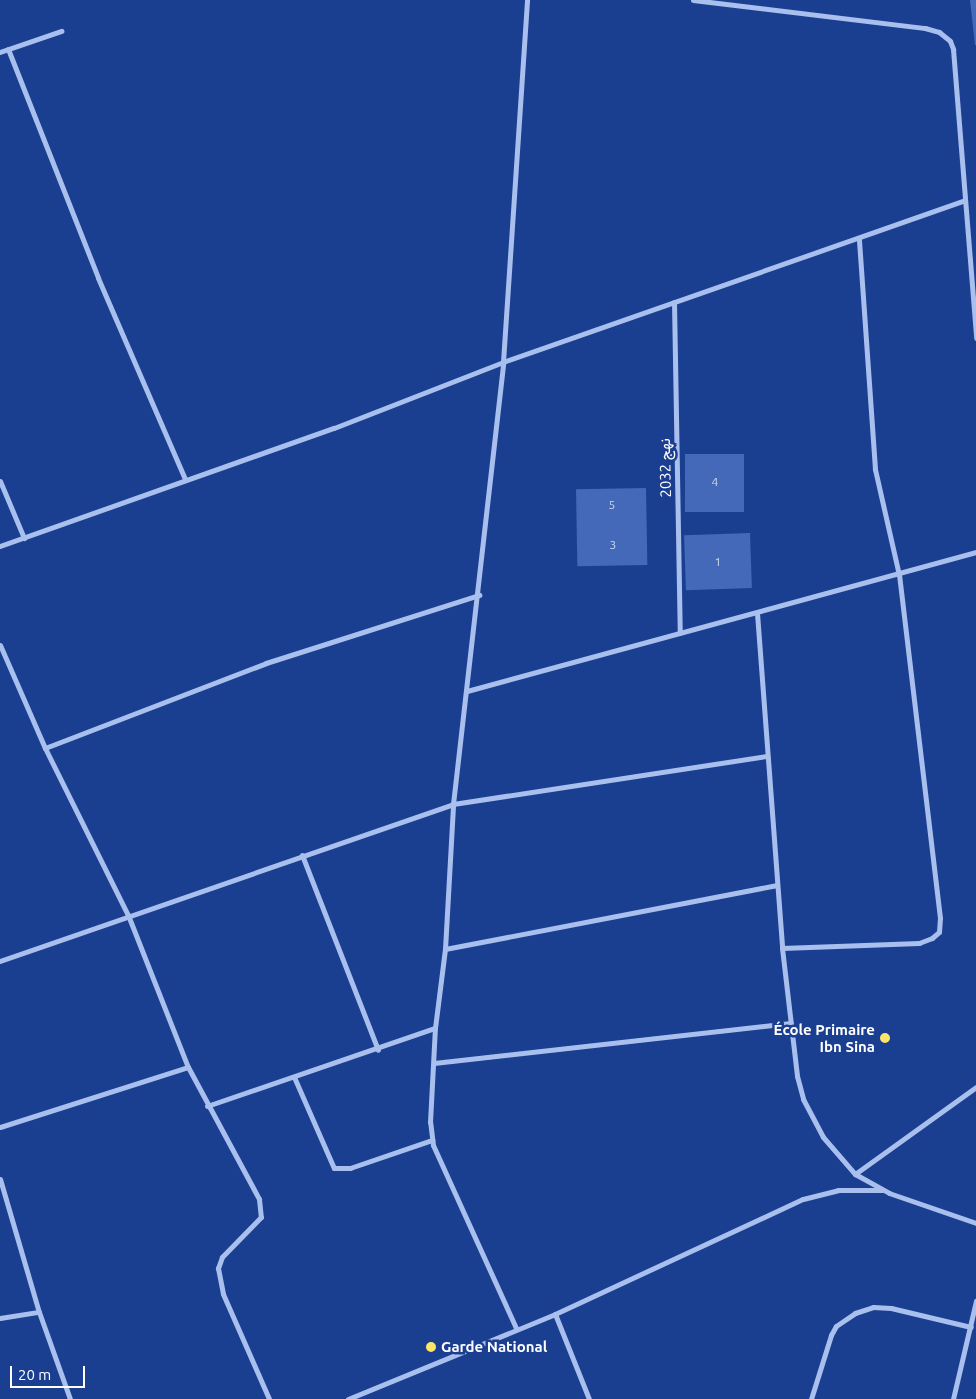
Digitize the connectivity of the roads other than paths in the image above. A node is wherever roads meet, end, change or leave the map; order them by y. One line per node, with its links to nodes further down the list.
1 (527, 0): 10 (street)
2 (693, 0): 6 (street)
3 (61, 31): 4 (street)
4 (8, 49): 5 (street); 11 (street)
5 (0, 52)
6 (964, 201): 7 (street); 9 (street)
7 (859, 239): 8 (street); 16 (street)
8 (674, 302): 10 (street); 19 (street, نهج 2032)
9 (976, 338)
10 (503, 362): 11 (street); 17 (street)
11 (185, 479): 13 (street)
12 (0, 481): 13 (street)
13 (24, 538): 14 (street)
14 (0, 546)
15 (976, 552): 16 (street)
16 (899, 575): 18 (street); 29 (street)
17 (478, 595): 21 (street); 22 (street)
18 (756, 613): 19 (street); 23 (street)
19 (680, 633): 21 (street)
20 (0, 645): 22 (street)
21 (467, 691): 24 (street)
22 (45, 748): 27 (street)
23 (767, 756): 24 (street); 26 (street)
24 (453, 804): 25 (street); 28 (street)
25 (302, 855): 27 (street); 33 (street)
26 (776, 885): 28 (street); 29 (street)
27 (128, 914): 30 (street); 35 (street)
28 (445, 948): 32 (street)
29 (782, 948): 31 (street)
30 (0, 961)
31 (791, 1023): 34 (street); 41 (street)
32 (435, 1028): 33 (street); 34 (street)
33 (378, 1050): 36 (street)
34 (434, 1063): 40 (street)
35 (188, 1067): 38 (street); 39 (street)
36 (294, 1077): 38 (street); 40 (street)
37 (976, 1087): 41 (street)
38 (207, 1106): 54 (street)
39 (0, 1127)
40 (432, 1140): 50 (street)
41 (855, 1174): 43 (street)
42 (0, 1179): 46 (street)
43 (882, 1190): 44 (street); 47 (street)
44 (976, 1223)
45 (976, 1301): 49 (street)
46 (39, 1312): 48 (street); 53 (street)
47 (555, 1314): 50 (street); 56 (street)
48 (0, 1318)
49 (970, 1327): 51 (street); 57 (street)
50 (516, 1328): 55 (street)
51 (969, 1336): 52 (street); 58 (street)
52 (976, 1338)
53 (70, 1399)
54 (269, 1399)
55 (348, 1399)
56 (589, 1399)
57 (811, 1399)
58 (954, 1399)

